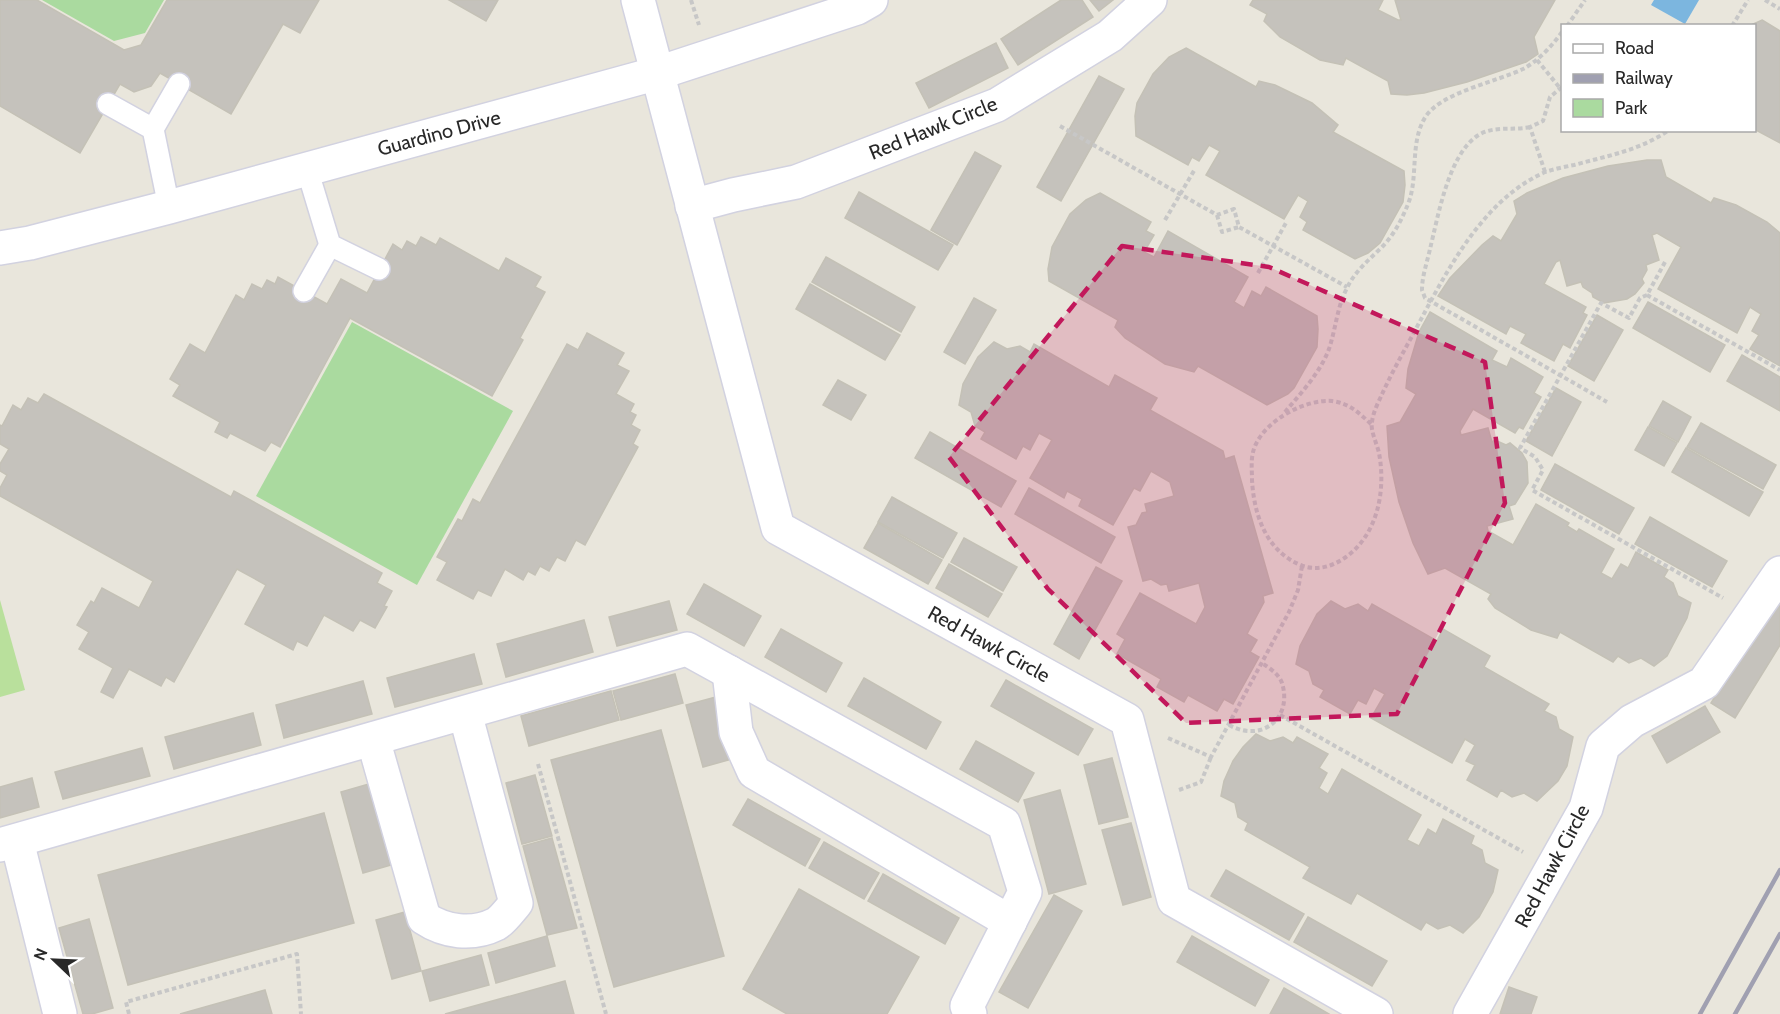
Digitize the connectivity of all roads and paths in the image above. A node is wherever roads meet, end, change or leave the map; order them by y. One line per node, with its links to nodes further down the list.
1 (638, 0): 12 (street, Red Hawk Circle)
2 (871, 0): 12 (street, Guardino Drive)
3 (1150, 0): 24 (street, Red Hawk Circle)
4 (1585, 0): 8 (path)
5 (1748, 0): 9 (path)
6 (1765, 0): 7 (path)
7 (1780, 9)
8 (1568, 24)
9 (1733, 24)
10 (1561, 34): 11 (path)
11 (1537, 60): 14 (path); 36 (path)
12 (658, 73): 20 (street, Guardino Drive); 24 (street, Red Hawk Circle)
13 (179, 84): 18 (lane)
14 (1561, 88): 17 (path)
15 (108, 104): 18 (lane)
16 (1060, 126): 23 (path)
17 (1530, 128): 22 (path); 39 (path)
18 (153, 129): 25 (lane)
19 (1666, 132): 22 (path)
20 (308, 169): 25 (street, Guardino Drive); 30 (lane)
21 (1195, 169): 23 (path)
22 (1545, 172): 39 (path)
23 (1181, 194): 26 (path); 27 (path)
24 (692, 206): 52 (street, Red Hawk Circle)
25 (169, 207): 32 (street, Guardino Drive)
26 (1217, 215): 29 (path); 29 (path)
27 (1166, 220)
28 (1287, 221): 31 (path)
29 (1239, 227): 31 (path)
30 (330, 245): 34 (lane); 37 (lane)
31 (1274, 246): 35 (path); 36 (path)
32 (0, 248)
33 (1665, 262): 38 (path)
34 (379, 269)
35 (1258, 273)
36 (1347, 287): 43 (path)
37 (304, 291)
38 (1647, 295): 40 (path); 41 (path)
39 (1431, 301): 41 (path); 44 (path)
40 (1780, 370)
41 (1561, 375): 42 (path); 47 (path)
42 (1607, 402)
43 (1284, 414): 44 (path); 45 (path)
44 (1371, 424): 45 (path)
45 (1302, 566): 48 (path)
46 (1780, 573): 47 (street, Red Hawk Circle)
47 (1752, 614): 59 (street, Red Hawk Circle)
48 (1262, 663): 51 (path); 53 (path)
49 (729, 672): 50 (street); 60 (street); 60 (street)
50 (465, 713): 54 (street); 54 (street)
51 (1280, 715): 53 (path); 59 (path)
52 (1126, 720): 55 (path); 57 (street)
53 (1228, 725): 55 (path)
54 (373, 739): 58 (street)
55 (1211, 757): 57 (path)
56 (538, 764): 64 (path)
57 (1147, 798): 66 (street)
58 (9, 843): 61 (street)
59 (1553, 868): 67 (street, Red Hawk Circle)
60 (1010, 922): 65 (street)
61 (60, 1014)
62 (129, 1014): 63 (path)
63 (302, 1014)
64 (606, 1014)
65 (970, 1014)
66 (1376, 1014)
67 (1470, 1014)

